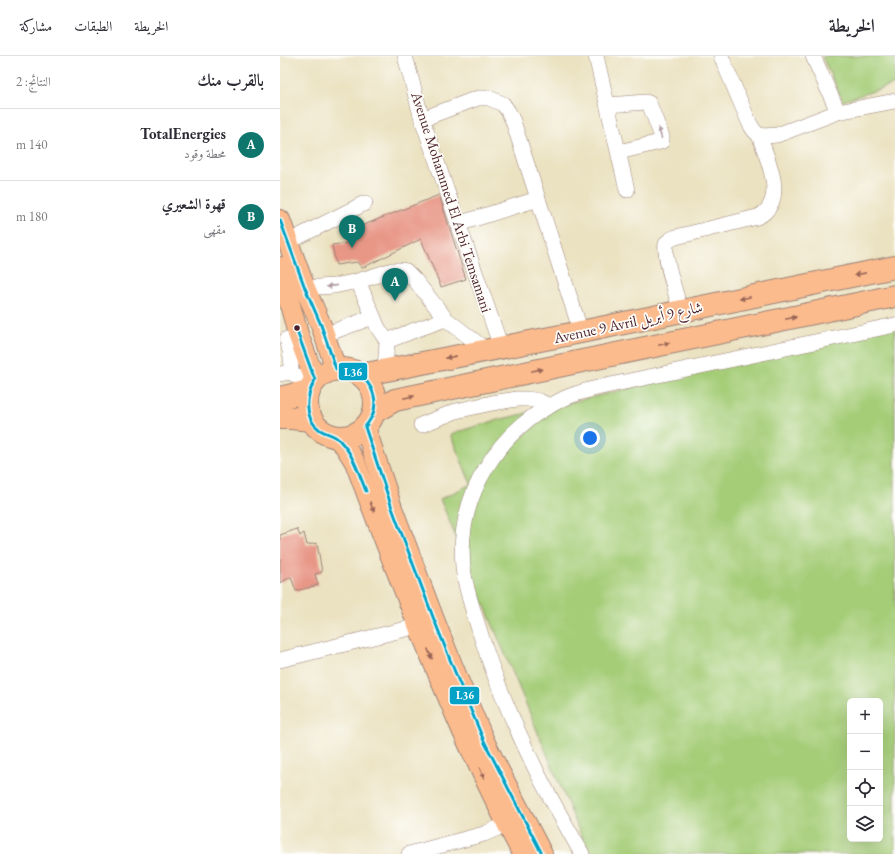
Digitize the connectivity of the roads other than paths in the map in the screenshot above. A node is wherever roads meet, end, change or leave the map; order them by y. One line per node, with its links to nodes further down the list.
1 (405, 56): 8 (street, Avenue Mohammed El Arbi Temsamani)
2 (596, 56): 6 (street)
3 (721, 56): 9 (street)
4 (813, 56): 7 (street)
5 (895, 101): 7 (street)
6 (608, 105): 10 (street); 10 (street, one-way to 6)
7 (838, 112): 9 (street)
8 (422, 119): 12 (street); 15 (street, Avenue Mohammed El Arbi Temsamani)
9 (759, 135): 22 (street)
10 (619, 152): 11 (street)
11 (627, 190)
12 (538, 200): 15 (street); 26 (street)
13 (365, 203): 16 (street)
14 (280, 220): 16 (main road)
15 (458, 224): 30 (street, Avenue Mohammed El Arbi Temsamani)
16 (288, 242): 20 (main road)
17 (280, 267): 28 (main road)
18 (895, 267): 22 (highway, Avenue 9 Avril شارع 9 أبريل, one-way to 22)
19 (358, 281): 20 (street, one-way to 20); 23 (street); 24 (street)
20 (305, 288): 27 (main road)
21 (895, 296): 39 (highway, Avenue 9 Avril شارع 9 أبريل, one-way to 21)
22 (681, 311): 26 (highway, Avenue 9 Avril شارع 9 أبريل)
23 (373, 317): 27 (street); 29 (street)
24 (446, 319): 29 (street); 30 (street)
25 (895, 325): 37 (street)
26 (581, 332): 30 (highway, Avenue 9 Avril شارع 9 أبريل)
27 (324, 335): 31 (main road)
28 (288, 337): 33 (street); 35 (main road)
29 (387, 341): 32 (street)
30 (493, 349): 32 (highway, Avenue 9 Avril شارع 9 أبريل, one-way to 32)
31 (336, 369): 34 (highway); 35 (highway)
32 (385, 370): 34 (highway, Avenue 9 Avril شارع 9 أبريل)
33 (285, 373): 35 (street)
34 (361, 375): 39 (highway)
35 (312, 385): 36 (highway); 40 (highway)
36 (280, 398)
37 (550, 406): 41 (street); 49 (street)
38 (280, 418): 40 (highway)
39 (369, 419): 42 (highway); 48 (main road)
40 (312, 420): 42 (highway)
41 (420, 425)
42 (335, 436): 43 (main road, one-way to 43)
43 (418, 626): 44 (street); 45 (main road, one-way to 45)
44 (280, 660)
45 (506, 824): 46 (street); 47 (main road)
46 (409, 854)
47 (523, 854)
48 (542, 854)
49 (582, 854)

